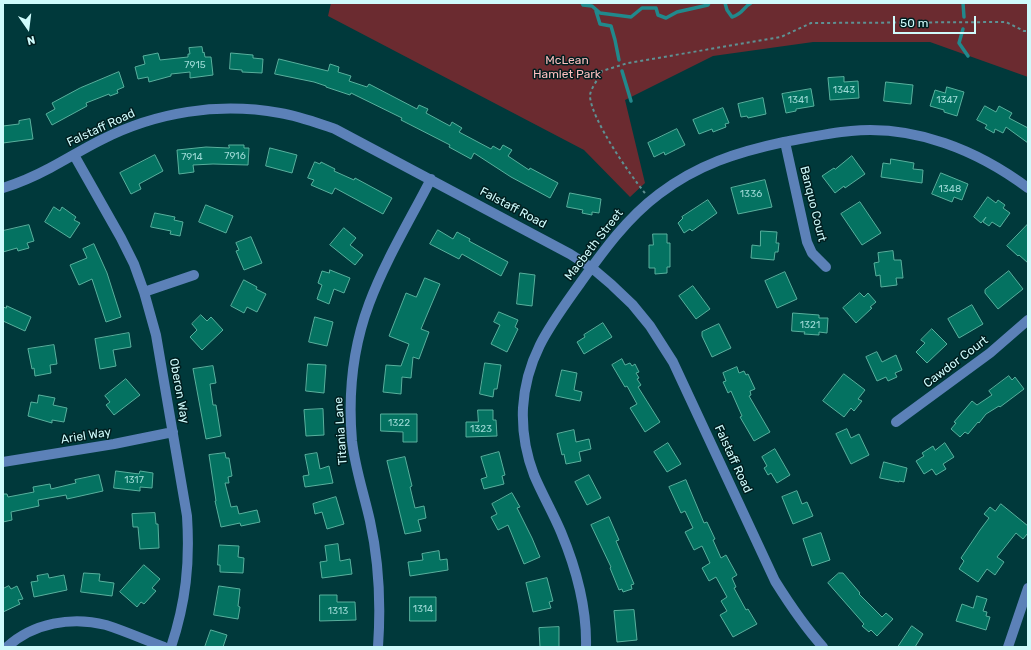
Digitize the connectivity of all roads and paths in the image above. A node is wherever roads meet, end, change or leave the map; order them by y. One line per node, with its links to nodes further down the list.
1 (1028, 31): 7 (path)
2 (785, 142): 6 (street, Macbeth Street); 7 (street, Macbeth Street); 8 (street, Banquo Court)
3 (74, 155): 4 (street, Falstaff Road); 5 (street, Falstaff Road); 11 (street, Oberon Way)
4 (431, 180): 9 (street, Falstaff Road); 20 (street, Titania Lane)
5 (3, 188)
6 (1028, 188)
7 (652, 200): 9 (street, Macbeth Street)
8 (826, 267)
9 (592, 268): 21 (street, Macbeth Street); 22 (street, Falstaff Road)
10 (194, 275): 11 (street)
11 (144, 292): 14 (street, Oberon Way)
12 (1028, 320): 13 (street, Cawdor Court)
13 (896, 422)
14 (173, 432): 15 (street, Ariel Way); 19 (street, Oberon Way)
15 (3, 460)
16 (1028, 588): 23 (street)
17 (7, 647): 18 (street)
18 (164, 647)
19 (171, 647)
20 (378, 647)
21 (586, 647)
22 (823, 647)
23 (1008, 647)

